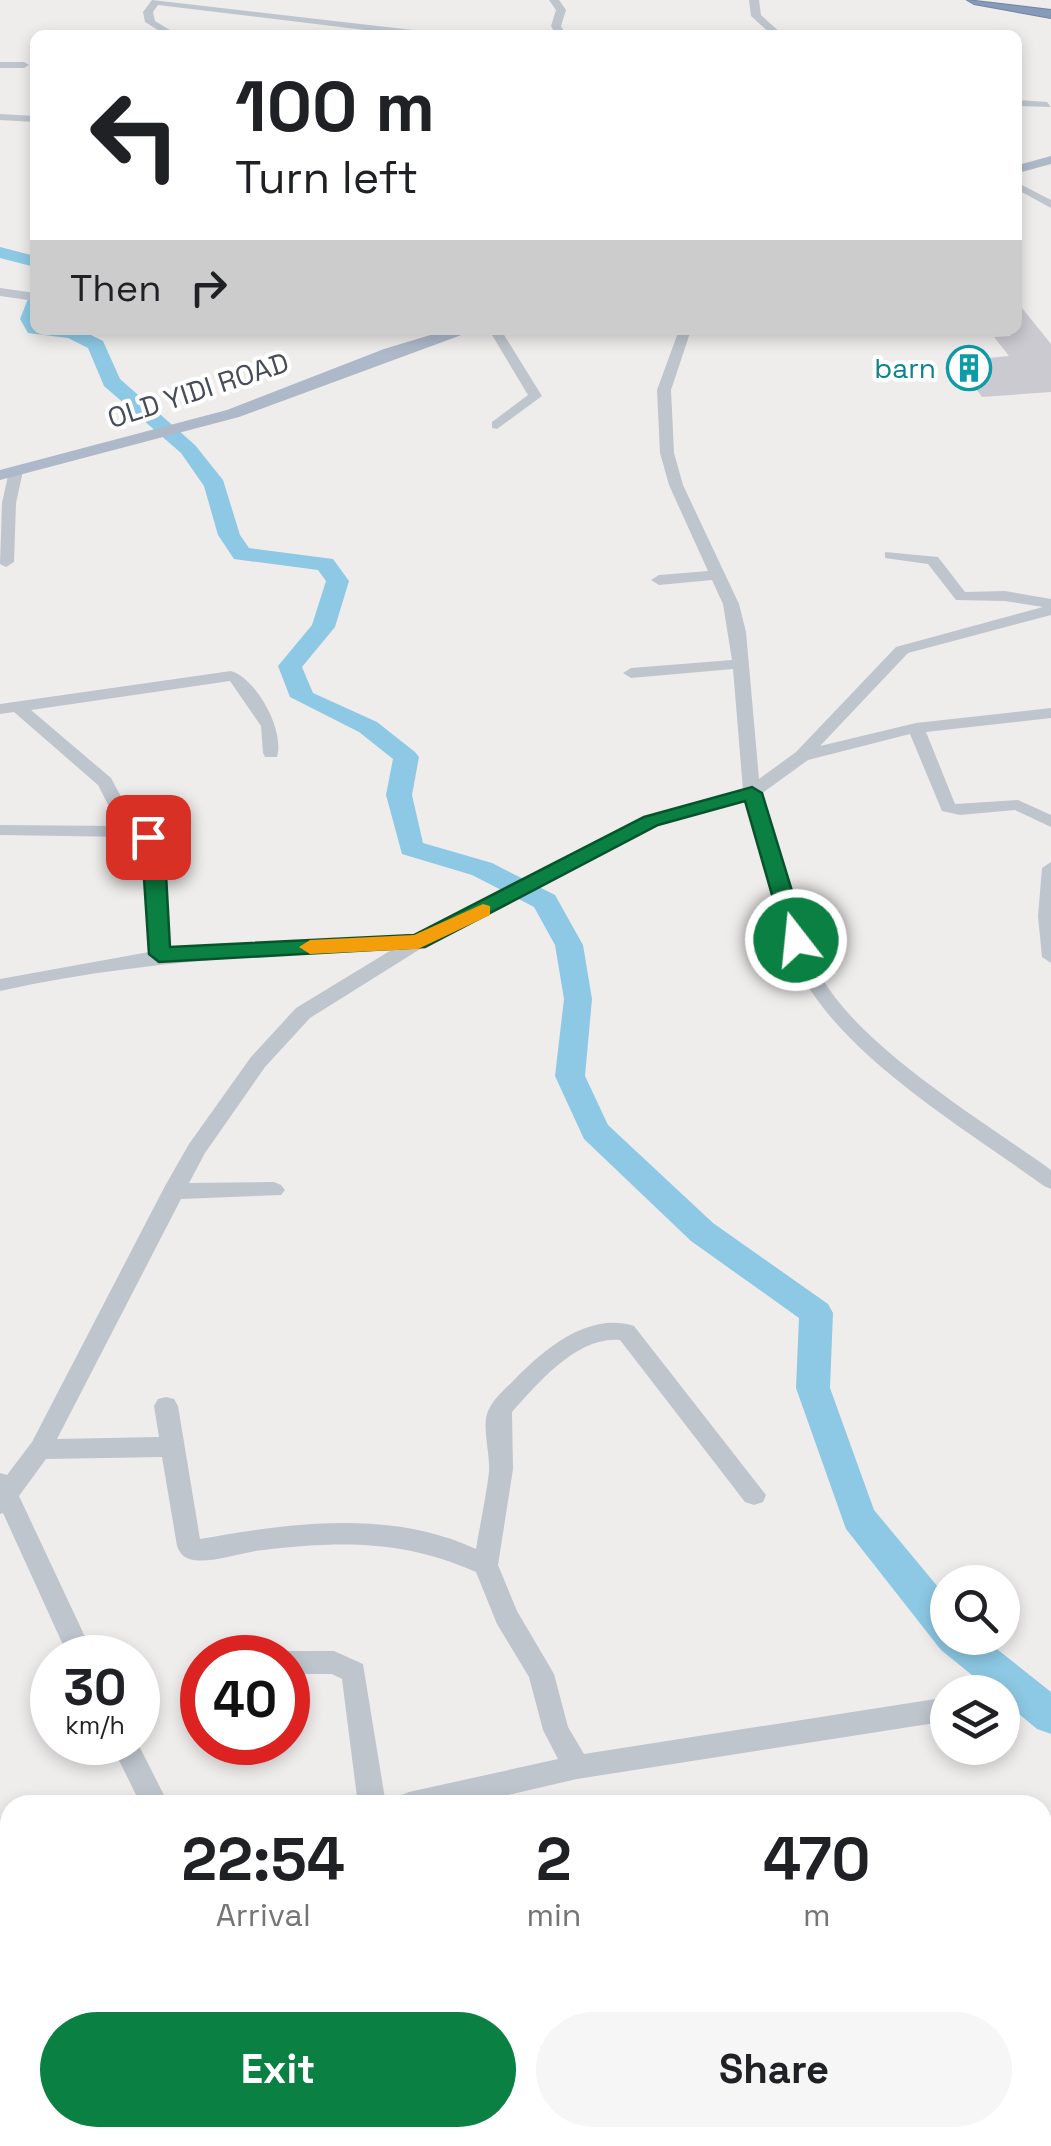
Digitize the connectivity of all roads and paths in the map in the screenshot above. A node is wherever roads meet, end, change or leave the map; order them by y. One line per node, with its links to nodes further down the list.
1 (554, 0): 9 (street)
2 (754, 0): 10 (street)
3 (977, 0): 6 (highway)
4 (996, 0): 6 (highway)
5 (158, 1): 7 (street); 8 (street)
6 (1051, 12)
7 (165, 30)
8 (334, 30)
9 (558, 30)
10 (772, 30)
11 (0, 65): 12 (street)
12 (24, 66)
13 (1022, 103): 14 (street)
14 (1047, 105)
15 (0, 117): 16 (street)
16 (30, 119)
17 (1051, 160): 18 (main road)
18 (1022, 168)
19 (1022, 188): 20 (street)
20 (1051, 204)
21 (0, 292): 22 (street)
22 (30, 296)
23 (445, 335): 27 (main road, OLD YIDI ROAD)
24 (498, 335): 26 (street)
25 (683, 335): 30 (street)
26 (497, 425)
27 (8, 473): 29 (street)
28 (890, 555): 32 (street)
29 (6, 562)
30 (718, 575): 31 (street); 33 (street)
31 (658, 580)
32 (1051, 607): 39 (street)
33 (740, 664): 34 (street); 40 (street)
34 (631, 672)
35 (10, 709): 38 (street); 43 (street)
36 (1051, 714): 37 (street)
37 (916, 728): 39 (street); 41 (street)
38 (272, 753)
39 (802, 756): 40 (street)
40 (752, 793): 46 (street); 50 (street)
41 (1051, 822)
42 (0, 830): 43 (street)
43 (131, 832): 47 (street)
44 (1051, 868): 45 (street)
45 (1049, 916): 48 (street)
46 (418, 942): 47 (street); 52 (street)
47 (159, 954): 49 (street)
48 (1051, 956)
49 (0, 985)
50 (1051, 1181)
51 (274, 1190): 52 (street)
52 (172, 1191): 55 (street)
53 (166, 1406): 54 (street)
54 (170, 1447): 55 (street); 58 (street)
55 (40, 1448): 56 (street)
56 (3, 1492): 59 (street)
57 (754, 1495): 58 (street)
58 (486, 1565): 63 (street)
59 (71, 1635)
60 (310, 1663): 65 (street)
61 (930, 1713): 63 (street)
62 (135, 1765): 64 (street)
63 (577, 1767): 66 (street)
64 (150, 1795)
65 (371, 1795)
66 (453, 1795)

